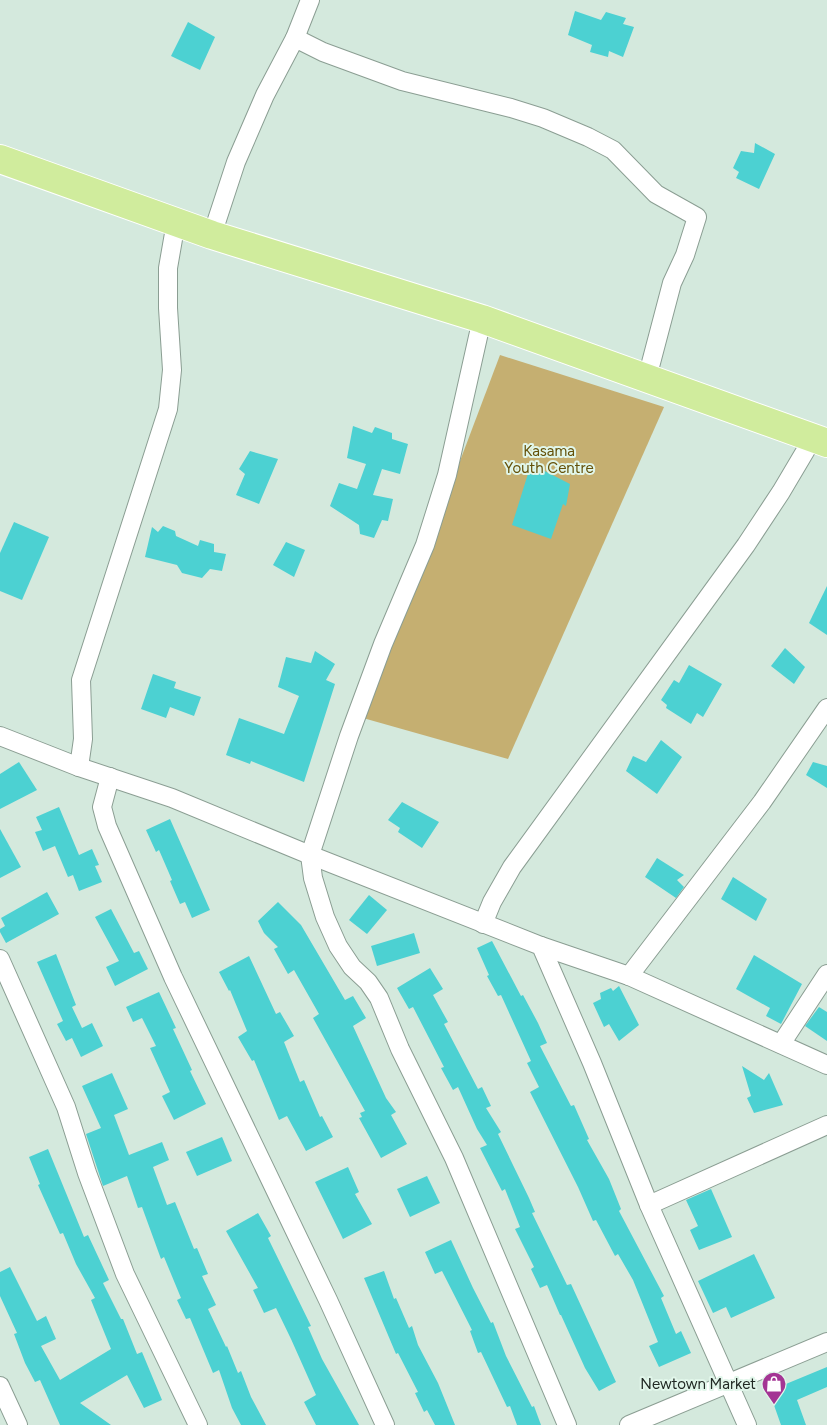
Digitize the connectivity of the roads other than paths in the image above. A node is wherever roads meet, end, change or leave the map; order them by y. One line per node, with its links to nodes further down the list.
1 (310, 0): 2 (street)
2 (295, 38): 5 (street); 7 (street)
3 (0, 159): 4 (main road)
4 (176, 222): 5 (main road); 11 (street)
5 (212, 235): 6 (main road)
6 (482, 319): 7 (main road); 13 (street)
7 (647, 378): 8 (main road)
8 (820, 441): 14 (street)
9 (827, 708): 18 (street)
10 (0, 736): 11 (street)
11 (80, 767): 12 (street)
12 (110, 777): 13 (street); 29 (street)
13 (310, 855): 14 (street); 30 (street)
14 (483, 924): 15 (street)
15 (541, 946): 18 (street); 22 (street)
16 (0, 959): 28 (street)
17 (827, 974): 19 (street)
18 (628, 976): 19 (street)
19 (781, 1044): 20 (street)
20 (827, 1065)
21 (827, 1126): 22 (street)
22 (649, 1205): 24 (street)
23 (827, 1342): 24 (street)
24 (728, 1382): 26 (street); 31 (street)
25 (0, 1386): 27 (street)
26 (640, 1423)
27 (18, 1425)
28 (198, 1425)
29 (384, 1425)
30 (567, 1425)
31 (746, 1425)

